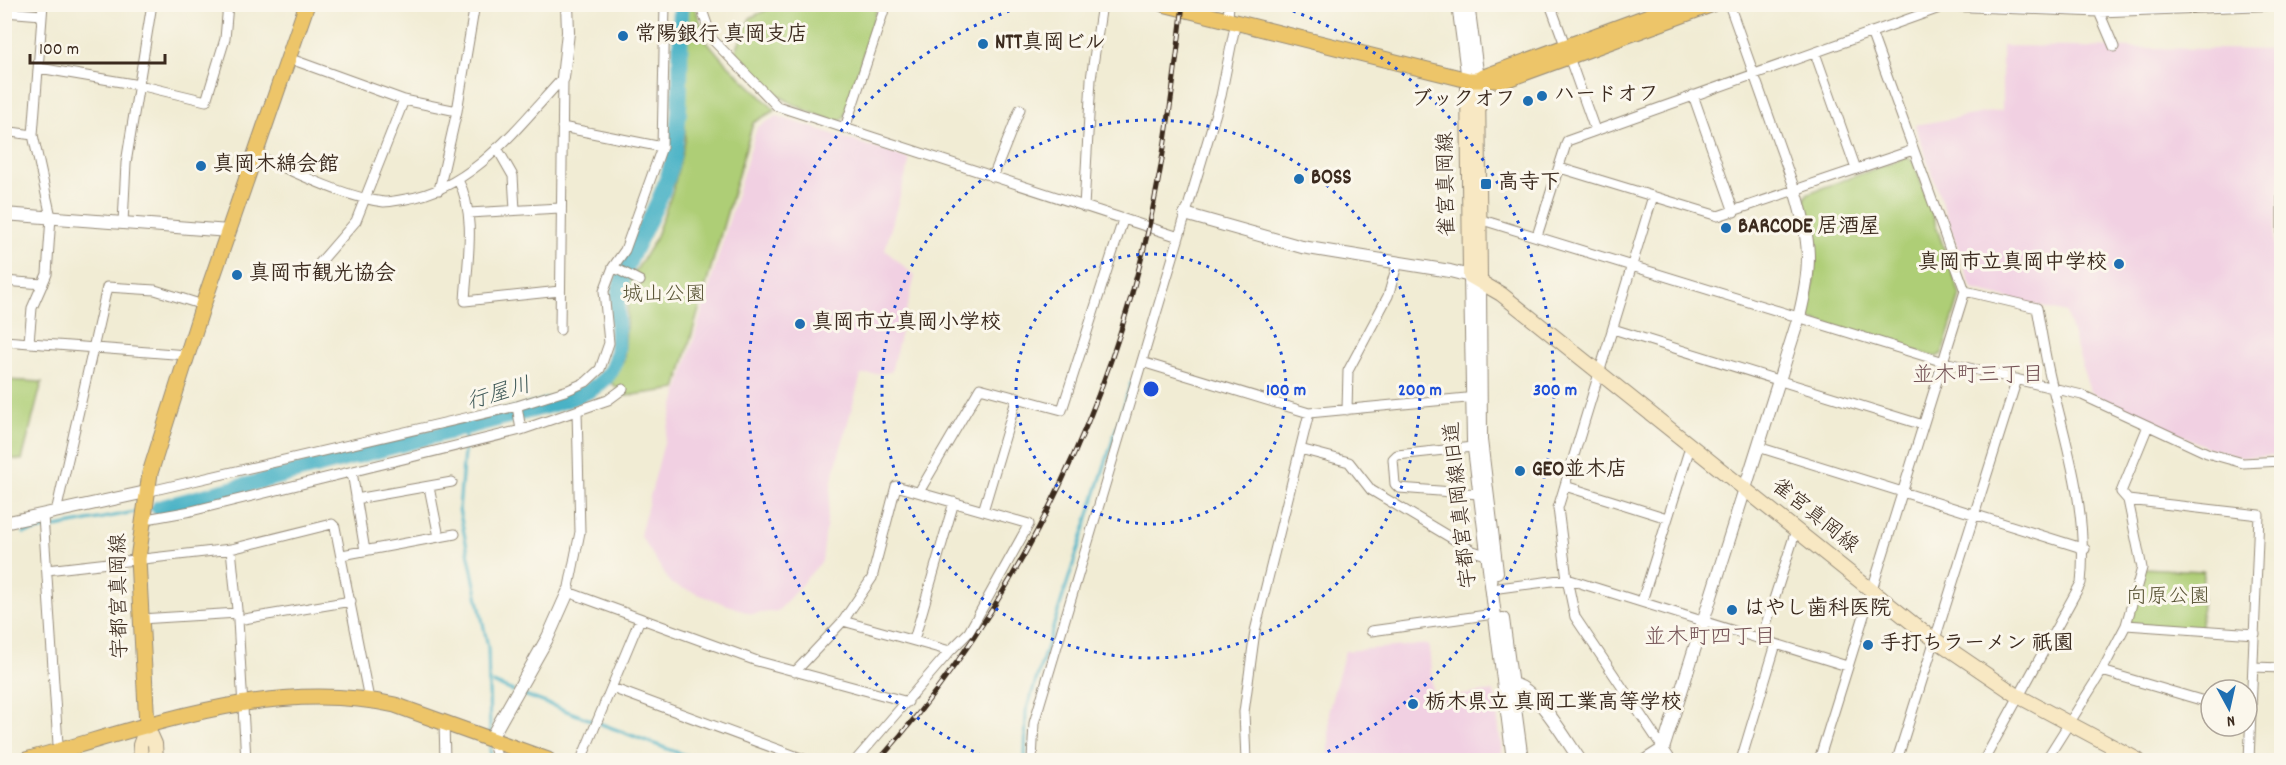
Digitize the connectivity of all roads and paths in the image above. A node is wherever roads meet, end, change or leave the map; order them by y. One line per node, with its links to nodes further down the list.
1 (152, 4): 33 (street)
2 (228, 4): 33 (street)
3 (307, 4): 28 (main road, 宇都宮真岡線)
4 (475, 4): 37 (street)
5 (567, 4): 31 (street)
6 (665, 4): 43 (street)
7 (700, 4): 39 (street)
8 (886, 4): 39 (street)
9 (1102, 4): 56 (street)
10 (1163, 4): 23 (main road)
11 (1458, 4): 32 (street)
12 (1468, 4): 32 (street)
13 (1550, 4): 26 (street)
14 (1682, 4): 26 (main road)
15 (1713, 4): 26 (main road)
16 (1729, 4): 30 (street)
17 (1952, 5): 20 (street); 24 (street)
18 (2282, 5): 19 (street)
19 (2239, 6): 20 (street)
20 (2097, 8): 25 (street)
21 (42, 10): 22 (street); 29 (street)
22 (4, 12)
23 (1231, 15): 32 (main road); 62 (street)
24 (1871, 32): 27 (street); 45 (street)
25 (2114, 47)
26 (1567, 51): 32 (main road); 40 (street)
27 (1815, 53): 30 (street); 48 (street)
28 (288, 58): 35 (street); 46 (main road, 宇都宮真岡線)
29 (39, 68): 33 (street); 42 (street)
30 (1753, 74): 34 (street); 52 (street)
31 (563, 78): 38 (street); 44 (street)
32 (1473, 79): 65 (main road, 雀宮真岡線); 75 (main road, 雀宮真岡線)
33 (139, 85): 66 (street)
34 (1693, 95): 40 (street); 59 (street)
35 (404, 100): 37 (street); 55 (street)
36 (1020, 109): 49 (street)
37 (457, 111): 51 (street)
38 (562, 127): 43 (street); 57 (street)
39 (845, 128): 49 (street)
40 (1595, 130): 47 (street)
41 (4, 131): 42 (street)
42 (33, 135): 63 (street)
43 (662, 147): 73 (street)
44 (497, 148): 50 (street); 58 (street)
45 (1913, 150): 48 (street); 81 (street)
46 (255, 155): 55 (street); 67 (main road, 宇都宮真岡線)
47 (1560, 168): 54 (street); 68 (street)
48 (1856, 170): 52 (street)
49 (993, 177): 56 (street)
50 (458, 180): 51 (street); 60 (street)
51 (440, 190): 55 (street)
52 (1795, 190): 59 (street); 83 (street)
53 (2282, 195): 71 (street)
54 (1653, 196): 59 (street); 72 (street)
55 (366, 197): 74 (street)
56 (1084, 207): 64 (street)
57 (560, 208): 58 (street); 80 (street)
58 (515, 210): 60 (street)
59 (1734, 212)
60 (469, 213): 80 (street)
61 (4, 214): 63 (street)
62 (1185, 214): 69 (street); 70 (street)
63 (51, 217): 66 (street); 79 (street)
64 (1123, 219): 69 (street); 97 (street)
65 (1479, 219): 68 (street); 75 (main road, 雀宮真岡線)
66 (123, 223): 67 (street)
67 (229, 231): 82 (main road, 宇都宮真岡線)
68 (1537, 236): 72 (street)
69 (1179, 237): 90 (street)
70 (1398, 262): 75 (street); 100 (street)
71 (2281, 264): 78 (street)
72 (1631, 266): 83 (street); 84 (street)
73 (613, 267): 76 (street); 99 (street)
74 (312, 273)
75 (1475, 279): 92 (main road, 雀宮真岡線); 98 (street, 宇都宮真岡線旧道)
76 (640, 280)
77 (4, 281): 79 (street)
78 (2282, 281)
79 (43, 284): 87 (street)
80 (560, 291): 85 (street)
81 (1965, 291): 91 (street); 95 (street)
82 (203, 305): 88 (street); 89 (main road, 宇都宮真岡線)
83 (1799, 317): 91 (street); 94 (street)
84 (1613, 329): 92 (street); 94 (street)
85 (560, 330)
86 (4, 341): 87 (street)
87 (28, 342): 88 (street)
88 (92, 350): 89 (street); 124 (street)
89 (187, 355): 116 (main road, 宇都宮真岡線)
90 (1142, 362): 102 (street); 190 (street)
91 (1944, 363): 93 (street); 103 (street)
92 (1599, 372): 106 (main road, 雀宮真岡線); 114 (street)
93 (2017, 379): 95 (street); 125 (street)
94 (1778, 380): 103 (street); 108 (street)
95 (2052, 387): 104 (street); 134 (street)
96 (623, 389): 101 (street)
97 (1017, 397): 117 (street); 123 (street)
98 (1475, 397): 100 (street); 107 (street, 宇都宮真岡線旧道); 141 (street, 宇都宮真岡線旧道)
99 (517, 406): 105 (street); 116 (street)
100 (1347, 410): 102 (street)
101 (577, 411): 105 (street); 143 (street)
102 (1309, 412): 109 (street)
103 (1923, 425): 118 (street)
104 (2148, 426): 110 (street); 121 (street)
105 (521, 430): 111 (street)
106 (1691, 444): 115 (main road, 雀宮真岡線); 127 (street)
107 (1473, 447): 119 (street, 宇都宮真岡線旧道); 119 (street)
108 (1758, 447): 115 (street); 118 (street)
109 (1300, 449): 137 (street); 191 (street)
110 (2282, 461)
111 (352, 472): 120 (street); 128 (street)
112 (452, 482): 113 (street)
113 (429, 486): 120 (street); 132 (street)
114 (1565, 486): 127 (street); 140 (street)
115 (1744, 489): 130 (main road, 雀宮真岡線); 151 (street)
116 (146, 492): 124 (street); 128 (main road, 宇都宮真岡線)
117 (919, 492): 122 (street); 150 (street)
118 (1902, 493): 125 (street); 142 (street)
119 (1479, 494): 137 (street, 宇都宮真岡線旧道)
120 (356, 499): 135 (street)
121 (2128, 500): 152 (street); 154 (street)
122 (954, 502): 123 (street); 155 (street)
123 (983, 511): 159 (street)
124 (56, 512): 126 (street)
125 (1976, 514): 134 (street); 157 (street)
126 (43, 515): 129 (street); 139 (street)
127 (1667, 518): 145 (street)
128 (141, 520): 138 (main road, 宇都宮真岡線)
129 (4, 523)
130 (1796, 530): 142 (main road, 雀宮真岡線); 156 (street)
131 (455, 534): 132 (street)
132 (439, 537): 135 (street)
133 (231, 549): 136 (street); 138 (street); 147 (street)
134 (2085, 549): 168 (street)
135 (365, 551): 136 (street)
136 (342, 555): 144 (street)
137 (1486, 555): 146 (street, 宇都宮真岡線旧道)
138 (138, 559): 139 (street); 148 (main road, 宇都宮真岡線)
139 (47, 570): 179 (street)
140 (1567, 579): 141 (street); 145 (street); 178 (street)
141 (1499, 588): 166 (street, 宇都宮真岡線旧道)
142 (1871, 590): 157 (main road, 雀宮真岡線); 160 (street)
143 (568, 592): 149 (street); 176 (street)
144 (351, 601): 147 (street); 169 (street)
145 (1642, 601): 151 (street)
146 (1494, 614): 153 (street); 166 (street, 宇都宮真岡線旧道)
147 (238, 616): 148 (street); 172 (street)
148 (141, 619): 175 (main road, 宇都宮真岡線)
149 (640, 619): 164 (street); 167 (street)
150 (843, 621): 155 (street); 164 (street)
151 (1704, 621): 156 (street); 178 (street)
152 (2126, 625): 154 (street); 163 (street)
153 (1371, 631)
154 (2254, 634): 161 (street)
155 (914, 640): 159 (street)
156 (1761, 640): 158 (street)
157 (1935, 640): 168 (main road, 雀宮真岡線); 199 (street)
158 (1776, 644): 160 (street); 197 (street)
159 (950, 651): 171 (street)
160 (1847, 666): 198 (street)
161 (2254, 667): 162 (street); 165 (street)
162 (2282, 668)
163 (2102, 671): 170 (street); 174 (street)
164 (795, 672): 171 (street)
165 (2253, 678)
166 (1508, 684): 192 (street); 193 (street); 194 (street)
167 (612, 687): 187 (street); 188 (street)
168 (2018, 696): 174 (main road, 雀宮真岡線); 200 (street)
169 (369, 699): 172 (main road); 173 (main road)
170 (2199, 699)
171 (908, 702): 189 (street)
172 (243, 703): 175 (main road); 183 (street)
173 (444, 722): 176 (main road); 184 (street)
174 (2070, 724): 201 (street); 202 (main road, 雀宮真岡線)
175 (147, 726): 179 (main road); 181 (main road); 182 (main road)
176 (491, 738): 185 (street); 186 (main road)
177 (2249, 738): 203 (street)
178 (1663, 749): 195 (street); 196 (street)
179 (59, 756): 180 (main road)
180 (26, 760)
181 (141, 760)
182 (156, 760)
183 (246, 760)
184 (445, 760)
185 (498, 760)
186 (548, 760)
187 (582, 760)
188 (806, 760)
189 (856, 760)
190 (1032, 760)
191 (1246, 760)
192 (1513, 760)
193 (1522, 760)
194 (1580, 760)
195 (1646, 760)
196 (1671, 760)
197 (1743, 760)
198 (1819, 760)
199 (1898, 760)
200 (1984, 760)
201 (2046, 760)
202 (2138, 760)
203 (2249, 760)

